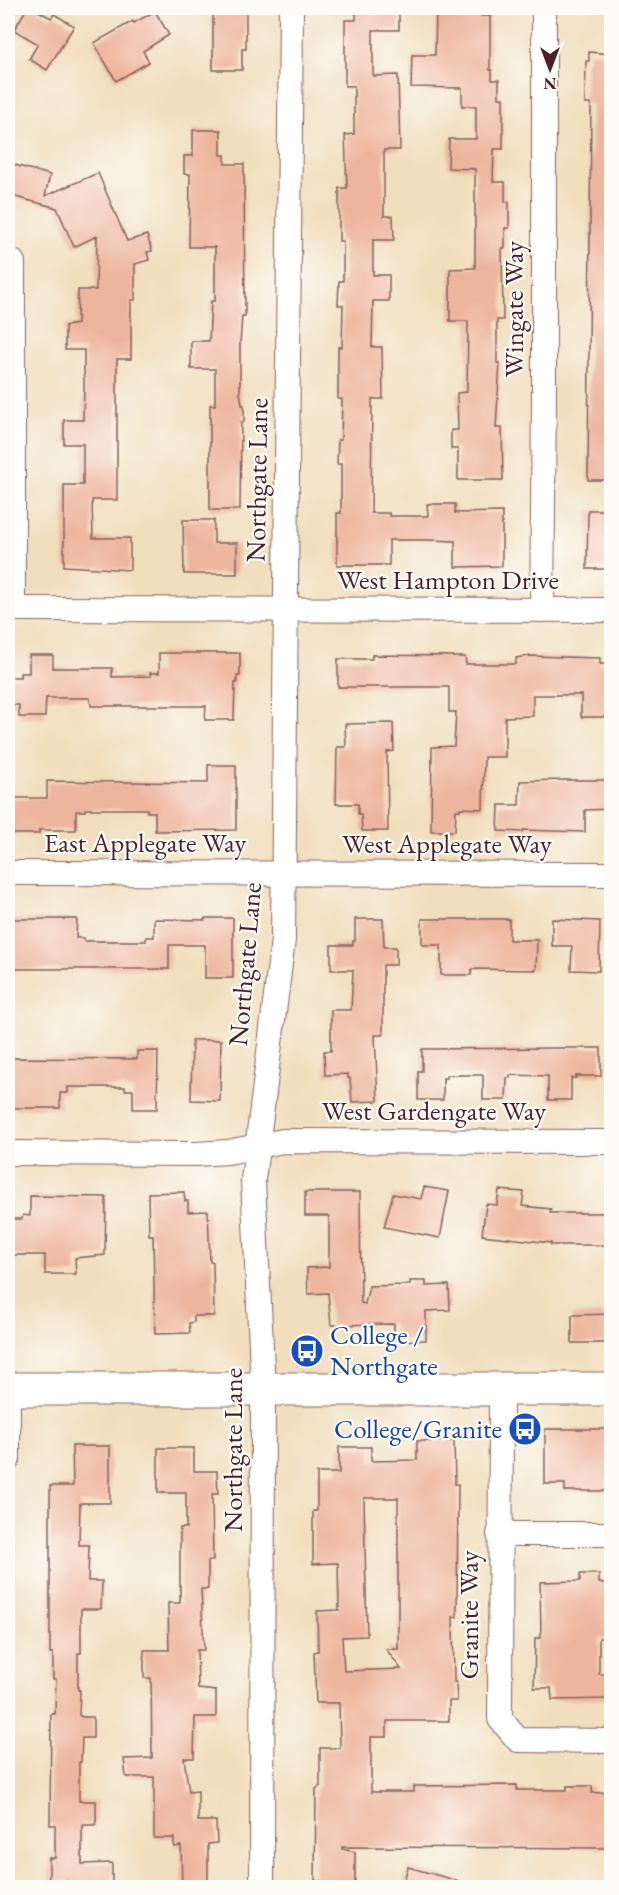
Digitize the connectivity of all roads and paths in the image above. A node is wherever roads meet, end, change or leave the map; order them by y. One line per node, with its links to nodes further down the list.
1 (291, 8): 5 (street, Northgate Lane)
2 (544, 8): 6 (street, Wingate Way)
3 (8, 261): 4 (street)
4 (10, 609): 5 (street, West Hampton Drive)
5 (285, 609): 6 (street, West Hampton Drive); 8 (street, Northgate Lane)
6 (542, 610): 7 (street, West Hampton Drive)
7 (612, 610)
8 (283, 872): 9 (street, East Applegate Way); 10 (street, West Applegate Way); 12 (street, Northgate Lane)
9 (8, 873)
10 (612, 874)
11 (612, 1142): 12 (street, West Gardengate Way)
12 (258, 1147): 13 (street, West Gardengate Way); 14 (street, Northgate Lane)
13 (8, 1153)
14 (263, 1388): 15 (main road); 16 (main road); 22 (street, Northgate Lane)
15 (8, 1389): 18 (street)
16 (501, 1389): 17 (main road); 19 (street, Granite Way)
17 (612, 1389)
18 (8, 1459)
19 (499, 1534): 20 (street); 21 (street, Granite Way)
20 (612, 1534)
21 (612, 1740)
22 (262, 1887)

